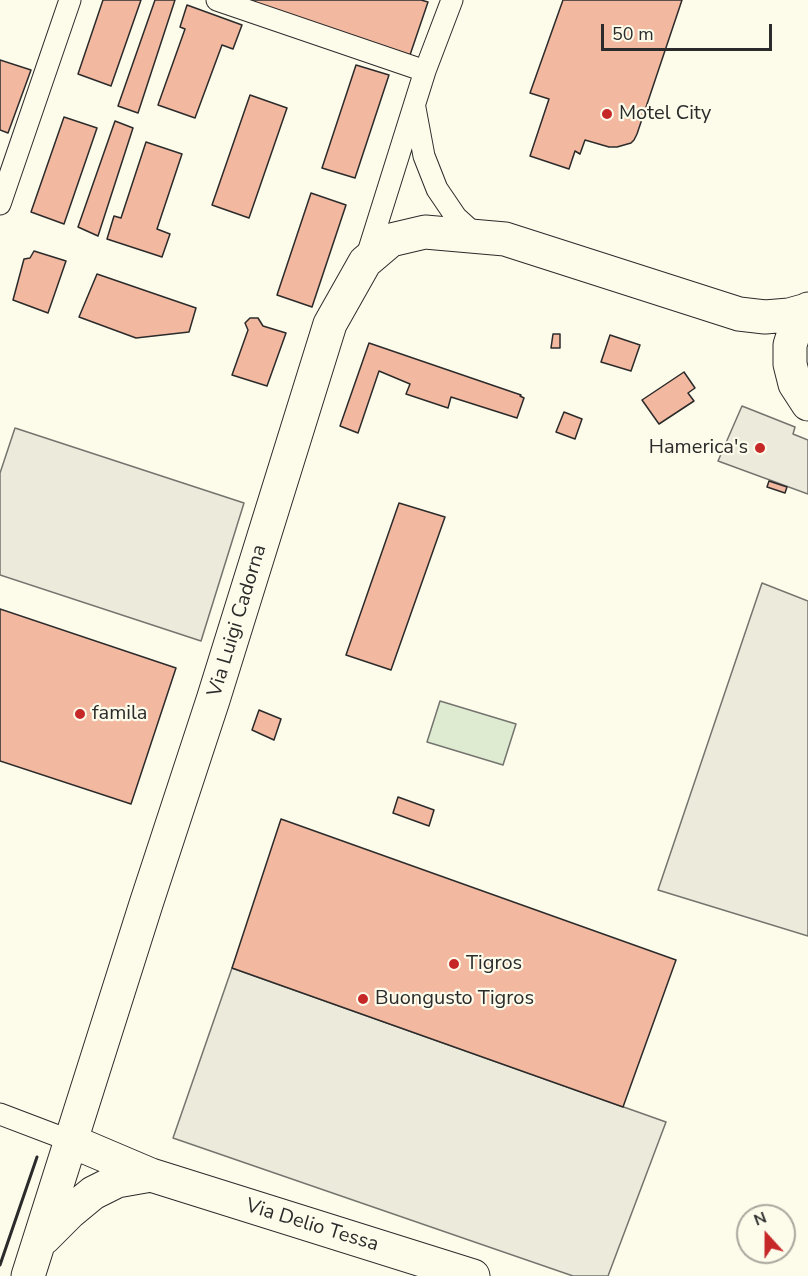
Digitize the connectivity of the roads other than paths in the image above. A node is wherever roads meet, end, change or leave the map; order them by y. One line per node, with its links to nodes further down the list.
1 (70, 0): 6 (street)
2 (217, 0): 4 (street)
3 (452, 0): 4 (street, Via Luigi Cadorna)
4 (425, 71): 5 (street, Via Luigi Cadorna)
5 (414, 106): 7 (street, Via Luigi Cadorna); 8 (street, Via Luigi Cadorna)
6 (0, 204)
7 (477, 236): 8 (main road); 9 (main road)
8 (365, 262): 12 (main road, Via Luigi Cadorna)
9 (807, 309): 10 (main road)
10 (808, 404)
11 (0, 1114): 12 (street)
12 (71, 1140): 13 (main road, Via Delio Tessa); 14 (main road, Via Luigi Cadorna); 15 (main road, Via Luigi Cadorna)
13 (151, 1175): 14 (main road, Via Delio Tessa); 17 (main road, Via Delio Tessa)
14 (40, 1242): 16 (main road, Via Luigi Cadorna)
15 (15, 1276)
16 (28, 1276)
17 (473, 1276)

